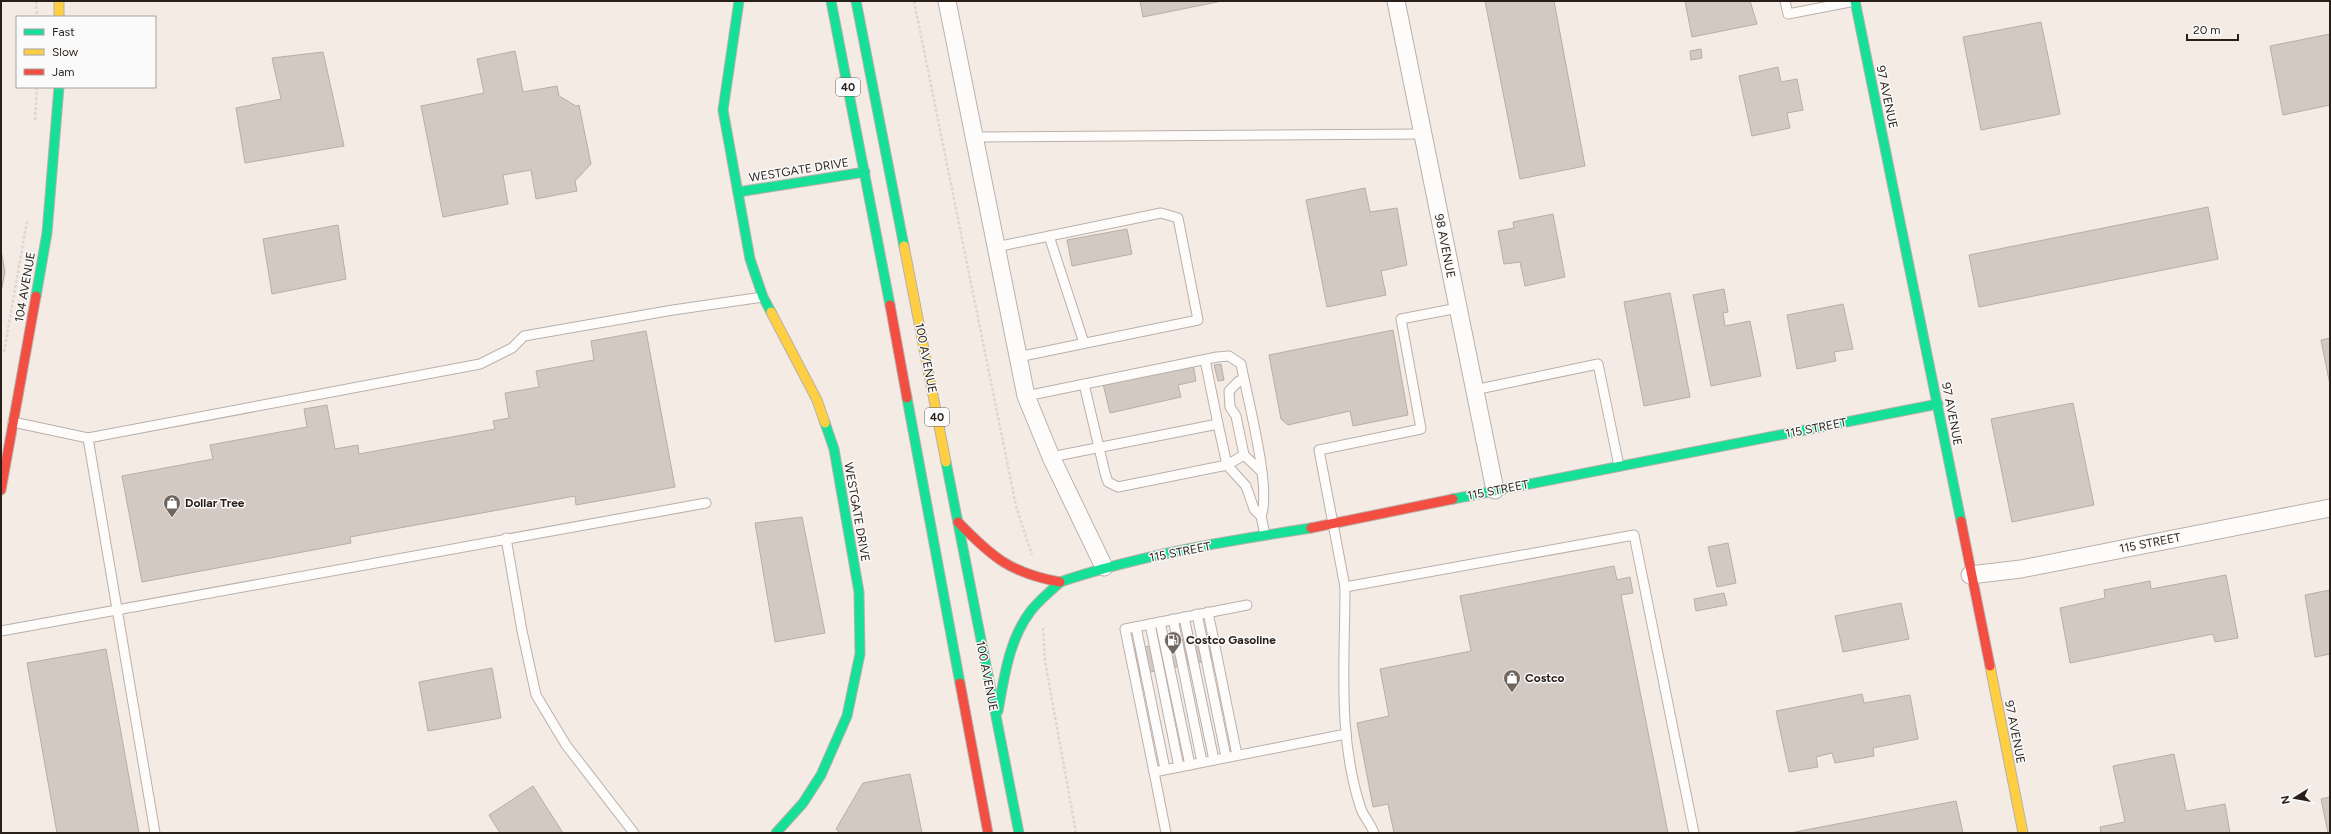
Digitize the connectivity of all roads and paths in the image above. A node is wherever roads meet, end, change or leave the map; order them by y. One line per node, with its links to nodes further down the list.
1 (36, 1): 11 (path)
2 (58, 1): 12 (street)
3 (740, 1): 19 (street, WESTGATE DRIVE)
4 (831, 1): 18 (street, 40)
5 (856, 1): 48 (street, 100 AVENUE / 40)
6 (914, 1): 52 (path)
7 (947, 1): 17 (street)
8 (1396, 1): 16 (street, 98 AVENUE)
9 (1785, 1): 10 (lane)
10 (1855, 1): 33 (street, 97 AVENUE)
11 (37, 16)
12 (59, 16)
13 (37, 88): 15 (path)
14 (59, 88): 34 (street, 104 AVENUE)
15 (35, 122)
16 (1422, 134): 17 (lane); 24 (street, 98 AVENUE)
17 (974, 137): 22 (street)
18 (865, 172): 19 (street, WESTGATE DRIVE); 81 (street, 40)
19 (738, 192): 23 (street, WESTGATE DRIVE)
20 (28, 216): 26 (path)
21 (1049, 236): 22 (lane); 25 (lane); 25 (lane)
22 (996, 247): 27 (street)
23 (763, 297): 36 (lane); 80 (street, WESTGATE DRIVE)
24 (1458, 308): 31 (street, 98 AVENUE); 49 (lane)
25 (1084, 343): 27 (lane)
26 (4, 356)
27 (1018, 356): 32 (street)
28 (1205, 360): 29 (lane); 30 (lane); 35 (lane)
29 (1244, 380): 38 (lane); 42 (lane)
30 (1084, 384): 32 (lane); 37 (lane)
31 (1474, 390): 41 (lane); 44 (street, 98 AVENUE)
32 (1026, 396): 39 (street)
33 (1938, 404): 41 (street, 115 STREET); 54 (street, 97 AVENUE)
34 (13, 422): 36 (lane); 43 (street, 104 AVENUE)
35 (1218, 424): 37 (lane); 40 (lane)
36 (88, 438): 58 (lane)
37 (1099, 447): 39 (lane); 40 (lane)
38 (1244, 455): 40 (lane); 42 (lane)
39 (1051, 457): 53 (street)
40 (1227, 465): 47 (lane)
41 (1619, 466): 44 (street, 115 STREET)
42 (1262, 472): 47 (lane)
43 (1, 490)
44 (1495, 490): 49 (street, 115 STREET)
45 (706, 503): 51 (lane)
46 (2330, 508): 54 (street, 115 STREET)
47 (1261, 516): 50 (lane)
48 (958, 522): 55 (street); 68 (street, 100 AVENUE / 40)
49 (1333, 525): 50 (street, 115 STREET); 56 (lane)
50 (1265, 535): 53 (street, 115 STREET)
51 (506, 538): 58 (lane); 79 (lane)
52 (1032, 555)
53 (1104, 567): 55 (street, 115 STREET)
54 (1970, 574): 87 (street, 97 AVENUE)
55 (1060, 582): 68 (street)
56 (1345, 587): 69 (lane); 86 (lane)
57 (1247, 605): 59 (lane)
58 (117, 610): 67 (lane); 78 (lane)
59 (1208, 612): 60 (lane); 70 (lane)
60 (1197, 614): 61 (lane); 71 (lane)
61 (1184, 617): 62 (lane); 72 (lane)
62 (1173, 619): 63 (lane); 73 (lane)
63 (1160, 622): 64 (lane); 74 (lane)
64 (1150, 624): 66 (lane); 75 (lane)
65 (1043, 626): 83 (path)
66 (1136, 627): 76 (lane); 77 (lane)
67 (1, 631)
68 (996, 722): 82 (street, 100 AVENUE / 40)
69 (1346, 734): 70 (lane); 85 (lane)
70 (1237, 755): 71 (lane)
71 (1226, 757): 72 (lane)
72 (1214, 760): 73 (lane)
73 (1202, 762): 74 (lane)
74 (1190, 765): 75 (lane)
75 (1179, 767): 76 (lane)
76 (1165, 769): 77 (lane)
77 (1154, 772): 84 (lane)
78 (155, 833)
79 (634, 833)
80 (776, 833)
81 (988, 833)
82 (1019, 833)
83 (1076, 833)
84 (1166, 833)
85 (1374, 833)
86 (1694, 833)
87 (2023, 833)

